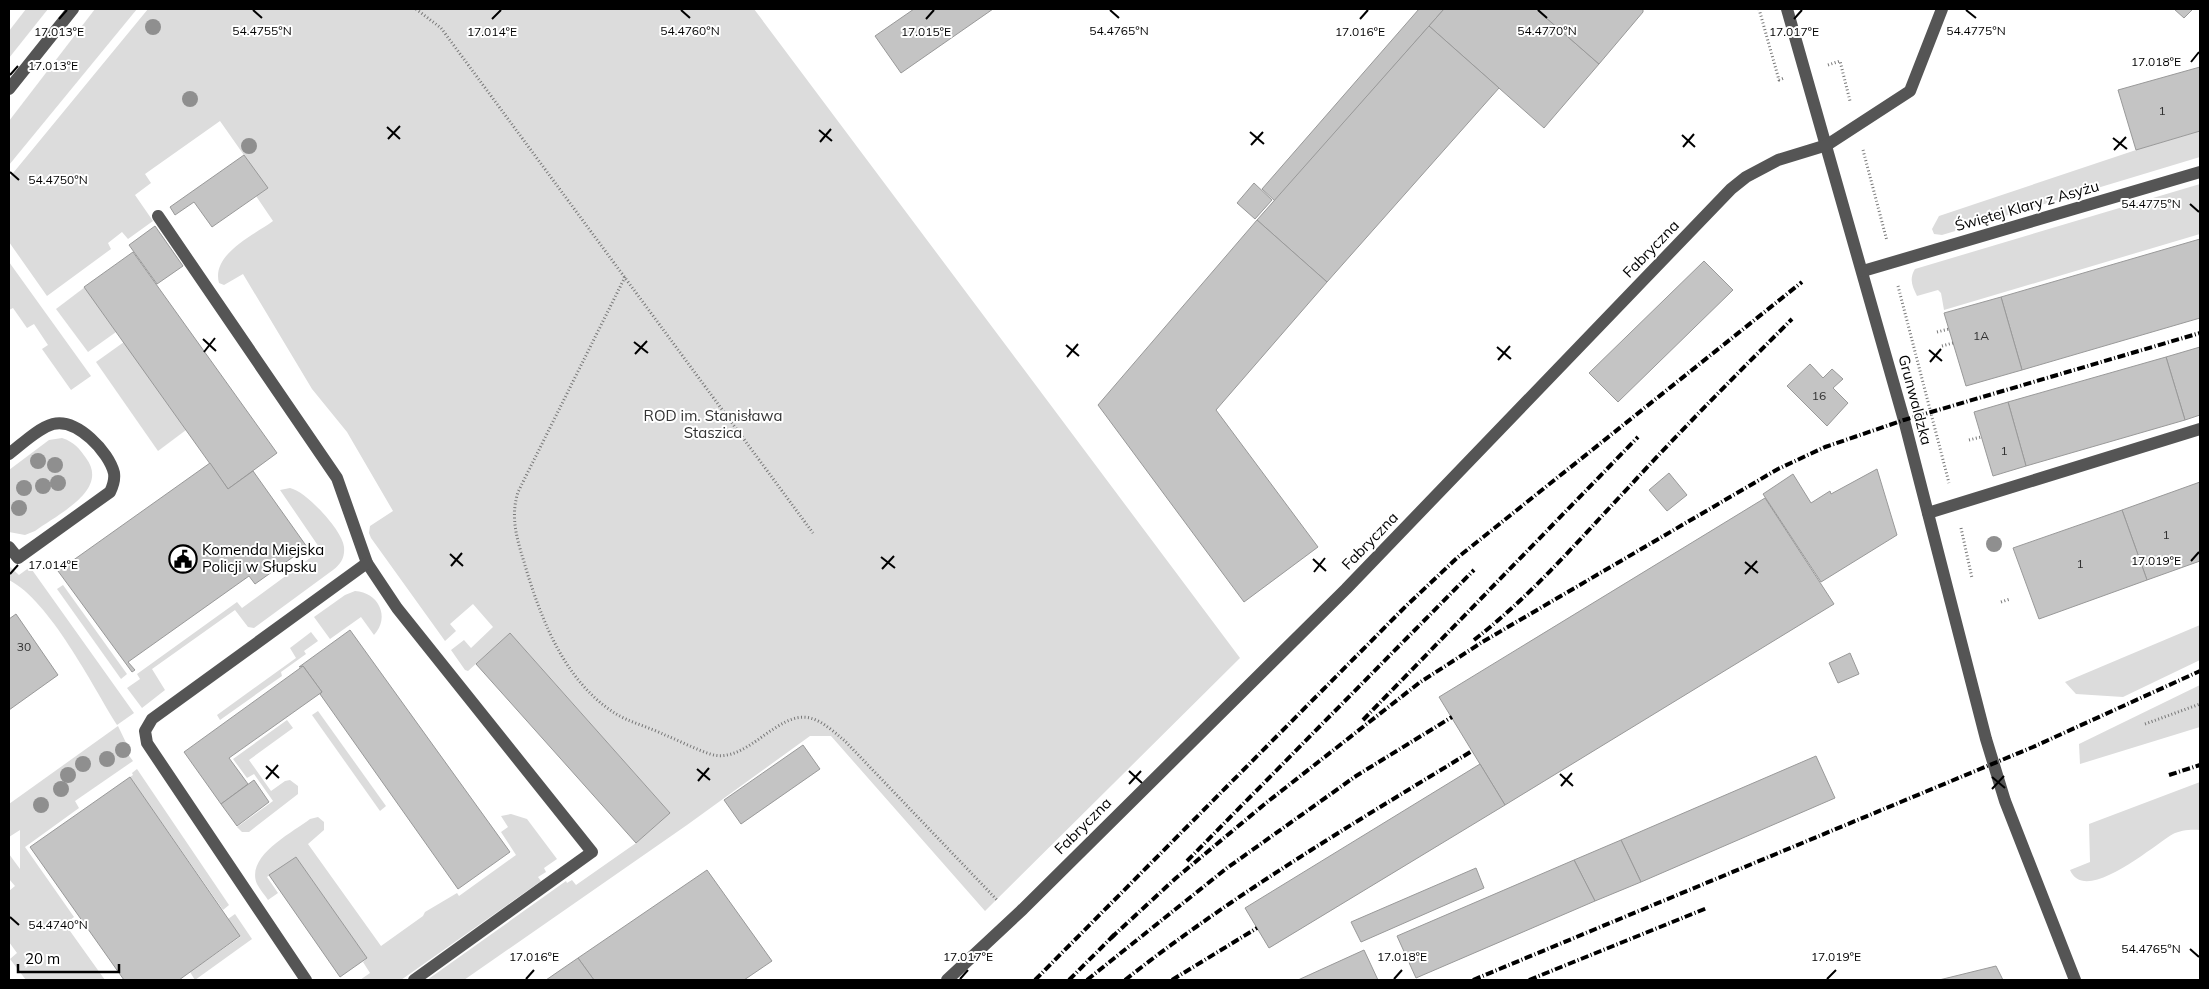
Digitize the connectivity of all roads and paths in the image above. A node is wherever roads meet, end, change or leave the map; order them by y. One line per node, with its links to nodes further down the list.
1 (73, 9): 9 (street)
2 (416, 9): 16 (path)
3 (1759, 9): 7 (path)
4 (1787, 9): 10 (street, Grunwaldzka)
5 (1942, 9): 10 (street, Fabryczna)
6 (1834, 62): 8 (path)
7 (1783, 79)
8 (1846, 87)
9 (9, 89)
10 (1827, 145): 15 (street, Grunwaldzka); 35 (street, Fabryczna)
11 (1864, 157): 14 (path)
12 (2200, 172): 15 (street, Świętej Klary z Asyżu)
13 (158, 216): 30 (street)
14 (1887, 242)
15 (1863, 271): 27 (street, Grunwaldzka)
16 (625, 277): 28 (path); 35 (path)
17 (1898, 286): 26 (path)
18 (1949, 329): 19 (path)
19 (1938, 332)
20 (1953, 343): 21 (path)
21 (1942, 346)
22 (2200, 429): 27 (street)
23 (1981, 437): 24 (path)
24 (1969, 440)
25 (9, 454): 29 (street)
26 (1948, 478)
27 (1928, 513): 39 (street, Grunwaldzka)
28 (813, 532)
29 (9, 547)
30 (367, 563): 36 (street); 37 (street)
31 (2010, 599): 32 (path)
32 (2001, 602)
33 (2200, 704): 34 (path)
34 (2145, 724)
35 (1015, 918): 38 (street, Fabryczna)
36 (306, 980)
37 (414, 980)
38 (947, 980)
39 (2075, 980)

